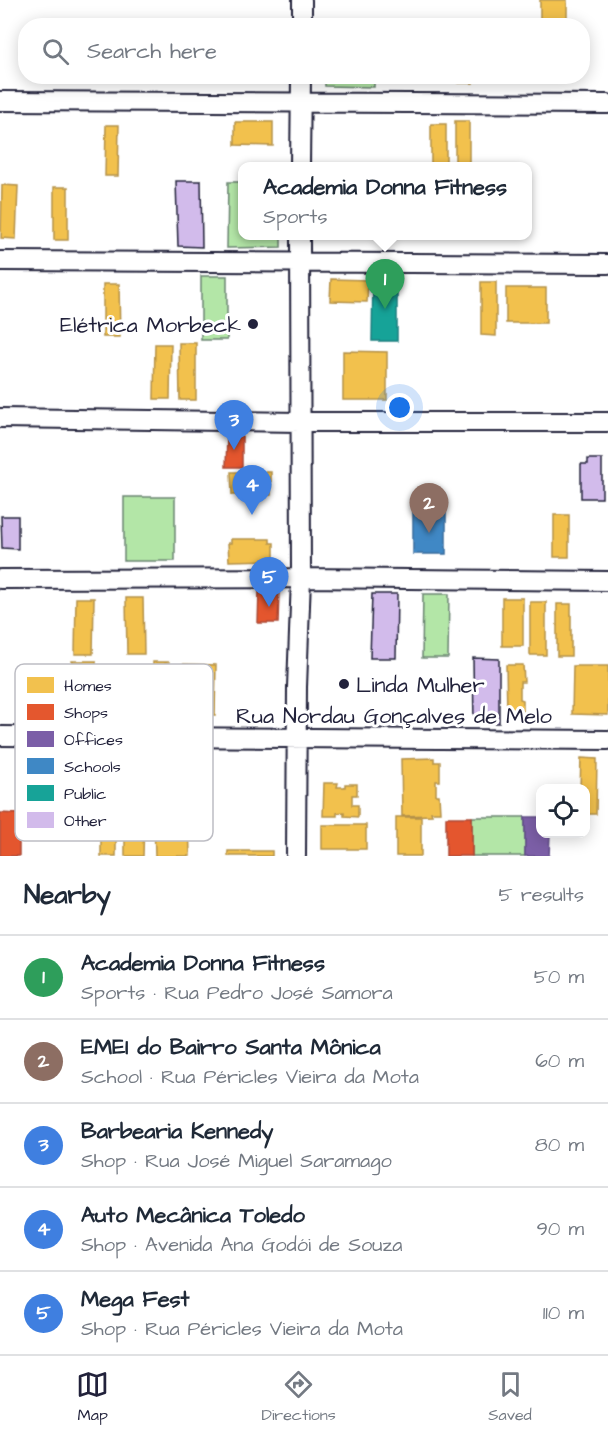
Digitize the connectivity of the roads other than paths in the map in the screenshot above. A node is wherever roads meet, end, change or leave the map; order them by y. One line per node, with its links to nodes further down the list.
1 (302, 0): 2 (street)
2 (302, 18)
3 (301, 84): 5 (street)
4 (0, 101): 5 (street)
5 (300, 104): 6 (street); 7 (street)
6 (608, 104)
7 (300, 162)
8 (300, 240): 10 (street)
9 (0, 261): 10 (street)
10 (300, 262): 11 (street); 13 (street)
11 (608, 264)
12 (0, 418): 13 (street)
13 (300, 422): 14 (street); 15 (street)
14 (608, 422)
15 (301, 578): 16 (street); 17 (street); 21 (street)
16 (0, 579)
17 (608, 581)
18 (0, 736): 19 (street, Rua Nordau Gonçalves de Melo)
19 (15, 736)
20 (213, 738): 21 (street, Rua Nordau Gonçalves de Melo)
21 (297, 739): 22 (street, Rua Nordau Gonçalves de Melo); 23 (street)
22 (608, 740)
23 (296, 856)

